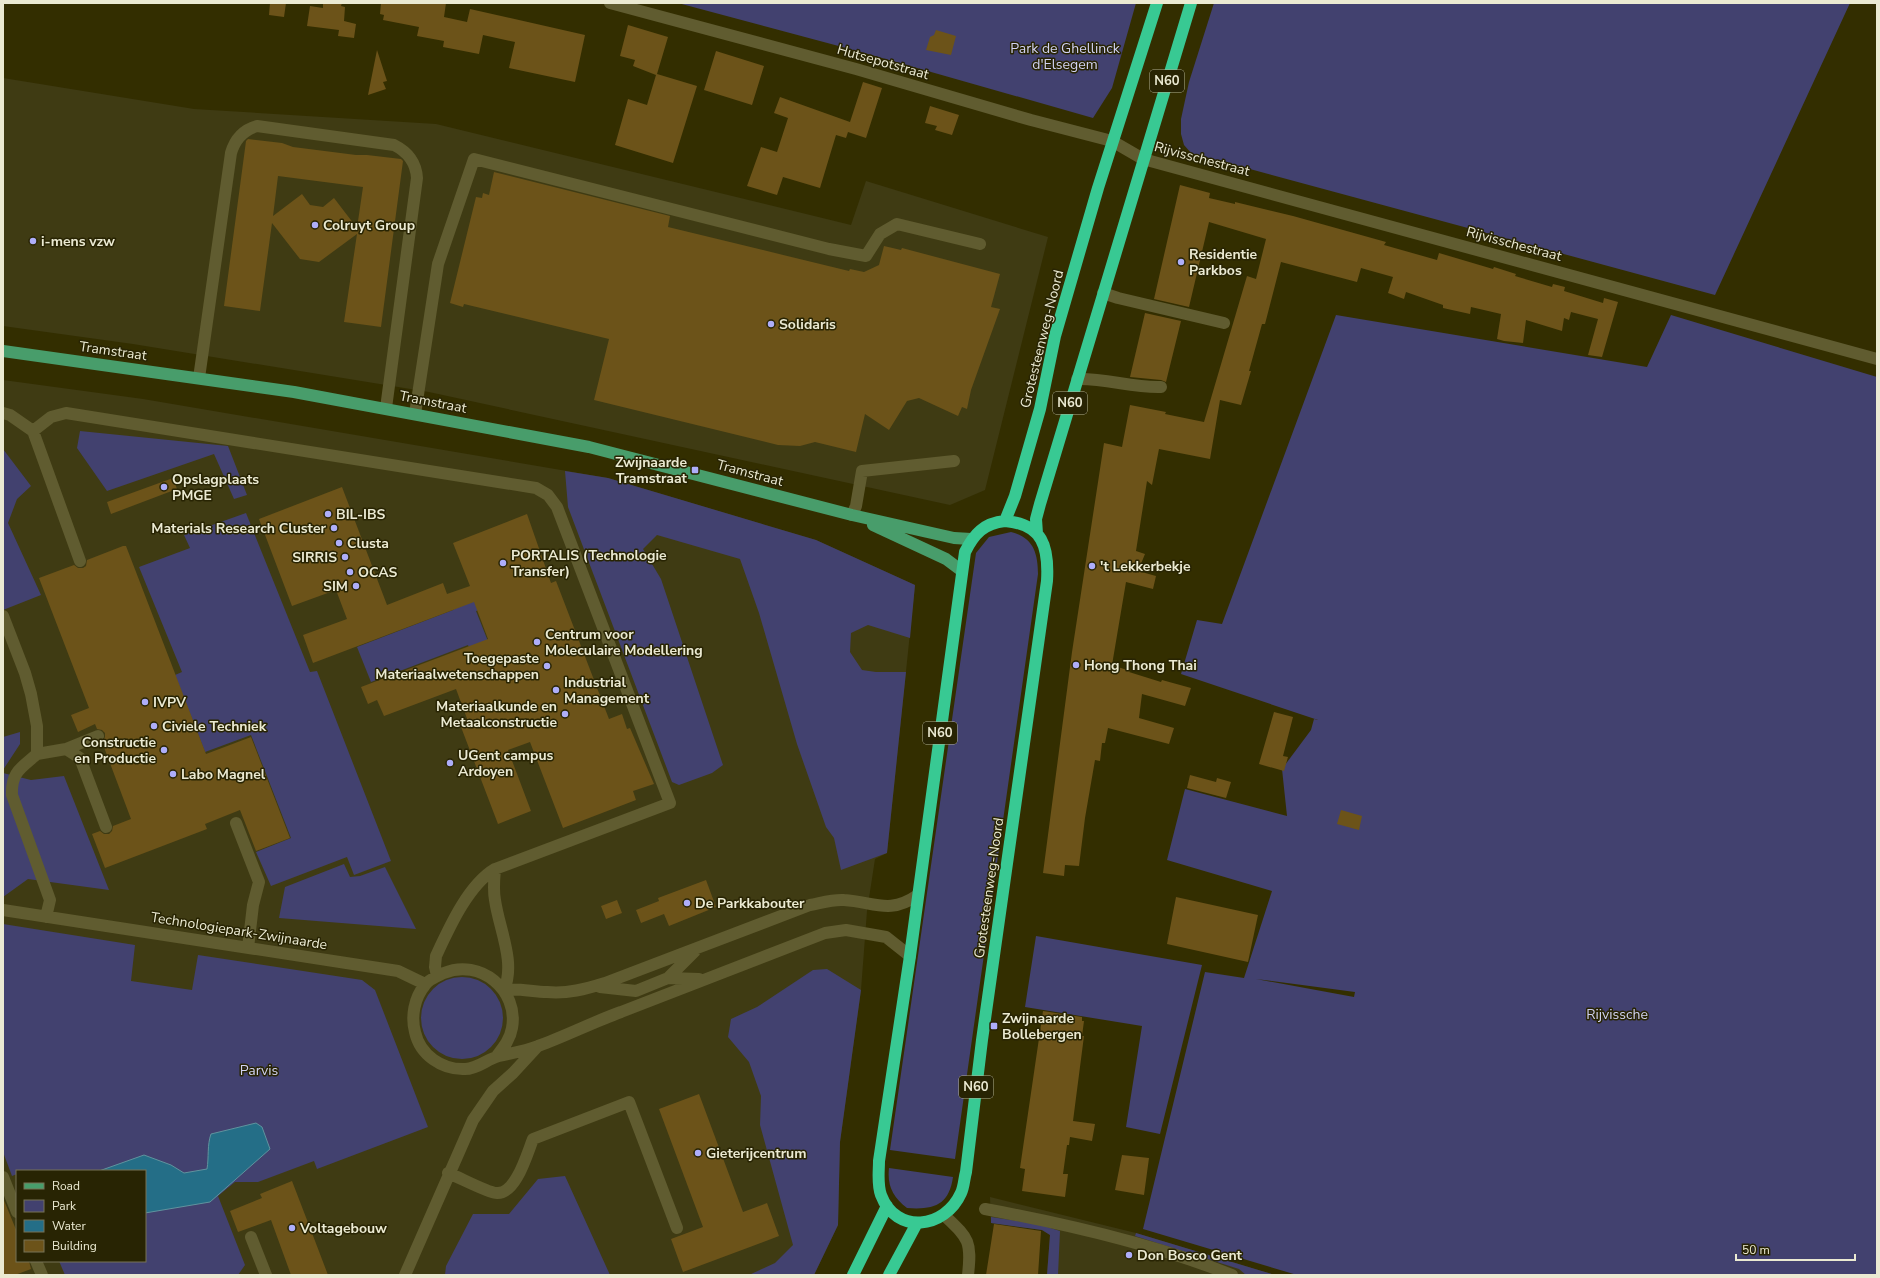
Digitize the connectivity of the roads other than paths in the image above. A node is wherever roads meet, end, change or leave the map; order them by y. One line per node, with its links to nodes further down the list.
1 (610, 3): 4 (street, Hutsepotstraat)
2 (1157, 3): 4 (highway, N60)
3 (1190, 3): 5 (highway, N60)
4 (1112, 141): 5 (street, Hutsepotstraat); 20 (highway, Grotesteenweg-Noord / N60)
5 (1143, 159): 7 (highway, Grotesteenweg-Noord / N60); 10 (street, Rijvisschestraat)
6 (980, 244): 16 (street)
7 (1102, 293): 8 (street); 12 (highway, Grotesteenweg-Noord / N60)
8 (1224, 323)
9 (3, 351): 11 (main road, Tramstraat)
10 (1877, 359)
11 (199, 378): 14 (main road, Tramstraat); 14 (street)
12 (1077, 379): 13 (street); 21 (highway, Grotesteenweg-Noord / N60)
13 (1161, 387)
14 (386, 408): 16 (main road, Tramstraat)
15 (3, 413): 17 (street)
16 (415, 414): 19 (main road, Tramstraat)
17 (33, 431): 23 (street); 31 (street)
18 (954, 461): 19 (street)
19 (852, 515): 22 (main road, Tramstraat); 24 (main road, Tramstraat)
20 (1005, 521): 21 (highway, Grotesteenweg-Noord / N60); 22 (highway, Grotesteenweg-Noord / N60)
21 (1037, 534): 53 (highway, Grotesteenweg-Noord / N60)
22 (972, 539): 24 (highway, Grotesteenweg-Noord / N60)
23 (80, 560)
24 (962, 571): 32 (highway, Grotesteenweg-Noord / N60)
25 (3, 616): 28 (street)
26 (98, 736): 27 (street)
27 (66, 750): 28 (street); 30 (street)
28 (37, 754): 34 (street)
29 (236, 823): 36 (street)
30 (106, 827)
31 (495, 869): 38 (street); 43 (street)
32 (918, 894): 35 (street); 37 (highway, Grotesteenweg-Noord / N60)
33 (3, 910): 34 (street, Technologiepark-Zwijnaarde)
34 (46, 918): 36 (street, Technologiepark-Zwijnaarde)
35 (700, 947): 39 (street); 42 (street)
36 (248, 948): 41 (street, Technologiepark-Zwijnaarde)
37 (910, 956): 40 (street); 50 (highway, Grotesteenweg-Noord / N60)
38 (437, 976): 41 (street); 43 (street)
39 (668, 978): 40 (street); 44 (street)
40 (707, 979): 45 (street)
41 (425, 984): 47 (street)
42 (595, 986): 43 (street); 44 (street)
43 (510, 990): 47 (street)
44 (636, 990): 45 (street)
45 (612, 1015): 46 (street)
46 (537, 1046): 47 (street); 48 (street)
47 (496, 1057)
48 (448, 1173): 55 (street); 60 (street)
49 (3, 1177): 52 (street)
50 (887, 1206): 54 (highway, Grotesteenweg-Noord / N60); 61 (highway)
51 (985, 1209): 64 (street)
52 (16, 1210)
53 (944, 1215): 54 (highway, Grotesteenweg-Noord / N60); 63 (street)
54 (917, 1223): 62 (highway)
55 (677, 1228)
56 (251, 1237): 59 (street)
57 (36, 1262): 58 (street)
58 (42, 1275)
59 (266, 1275)
60 (405, 1275)
61 (853, 1275)
62 (889, 1275)
63 (968, 1275)
64 (1232, 1275)

